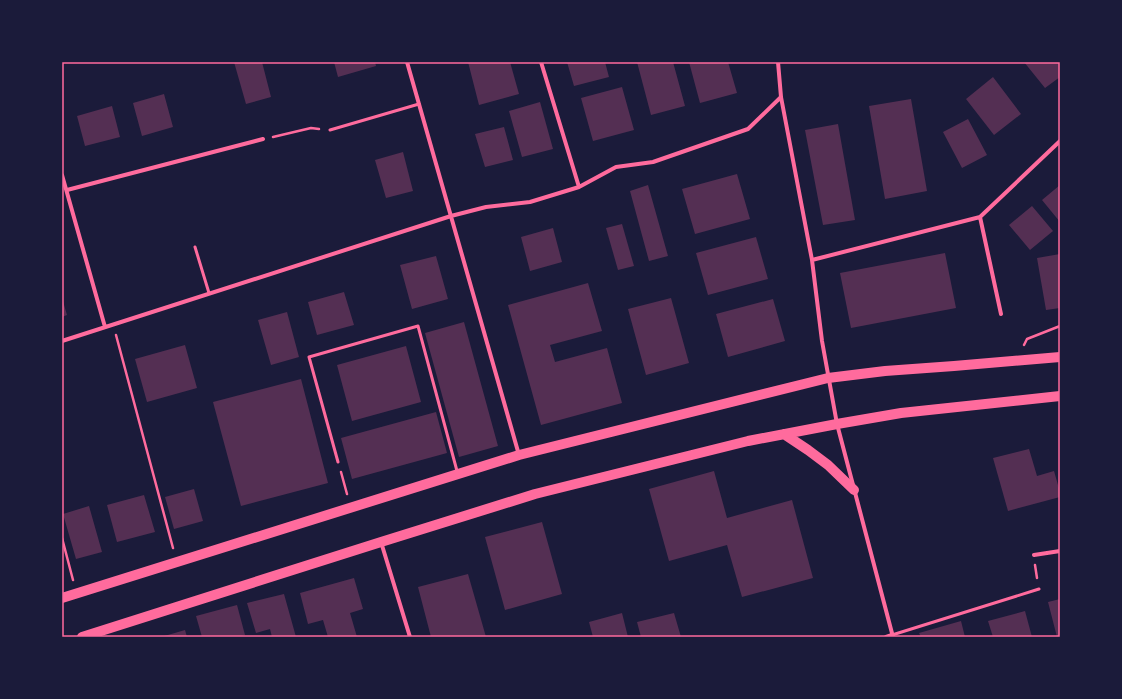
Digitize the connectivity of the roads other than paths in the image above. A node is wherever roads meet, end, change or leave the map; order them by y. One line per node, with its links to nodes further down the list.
1 (407, 62): 5 (street)
2 (541, 62): 10 (street)
3 (778, 62): 4 (street)
4 (781, 97): 10 (street); 15 (street)
5 (419, 104): 6 (lane); 12 (street)
6 (330, 130)
7 (263, 139): 11 (street)
8 (1060, 141): 13 (street)
9 (62, 175): 11 (street)
10 (579, 187): 12 (street)
11 (66, 190): 18 (street)
12 (452, 216): 16 (street); 25 (street)
13 (980, 217): 15 (street); 17 (street)
14 (195, 247): 16 (lane)
15 (812, 260): 21 (street)
16 (209, 293): 18 (street)
17 (1000, 314)
18 (105, 327): 19 (street)
19 (62, 341)
20 (1060, 357): 21 (main road)
21 (828, 378): 23 (street); 25 (main road)
22 (1060, 396): 23 (main road)
23 (837, 424): 24 (main road); 28 (street)
24 (784, 434): 28 (main road); 29 (main road)
25 (519, 455): 27 (main road)
26 (338, 462): 27 (lane)
27 (458, 475): 33 (main road)
28 (854, 490): 34 (street)
29 (381, 542): 35 (main road); 36 (street)
30 (1060, 551): 31 (street)
31 (1034, 555)
32 (1039, 589): 34 (lane)
33 (62, 598)
34 (892, 636): 37 (street)
35 (82, 637)
36 (410, 637)
37 (886, 637)

